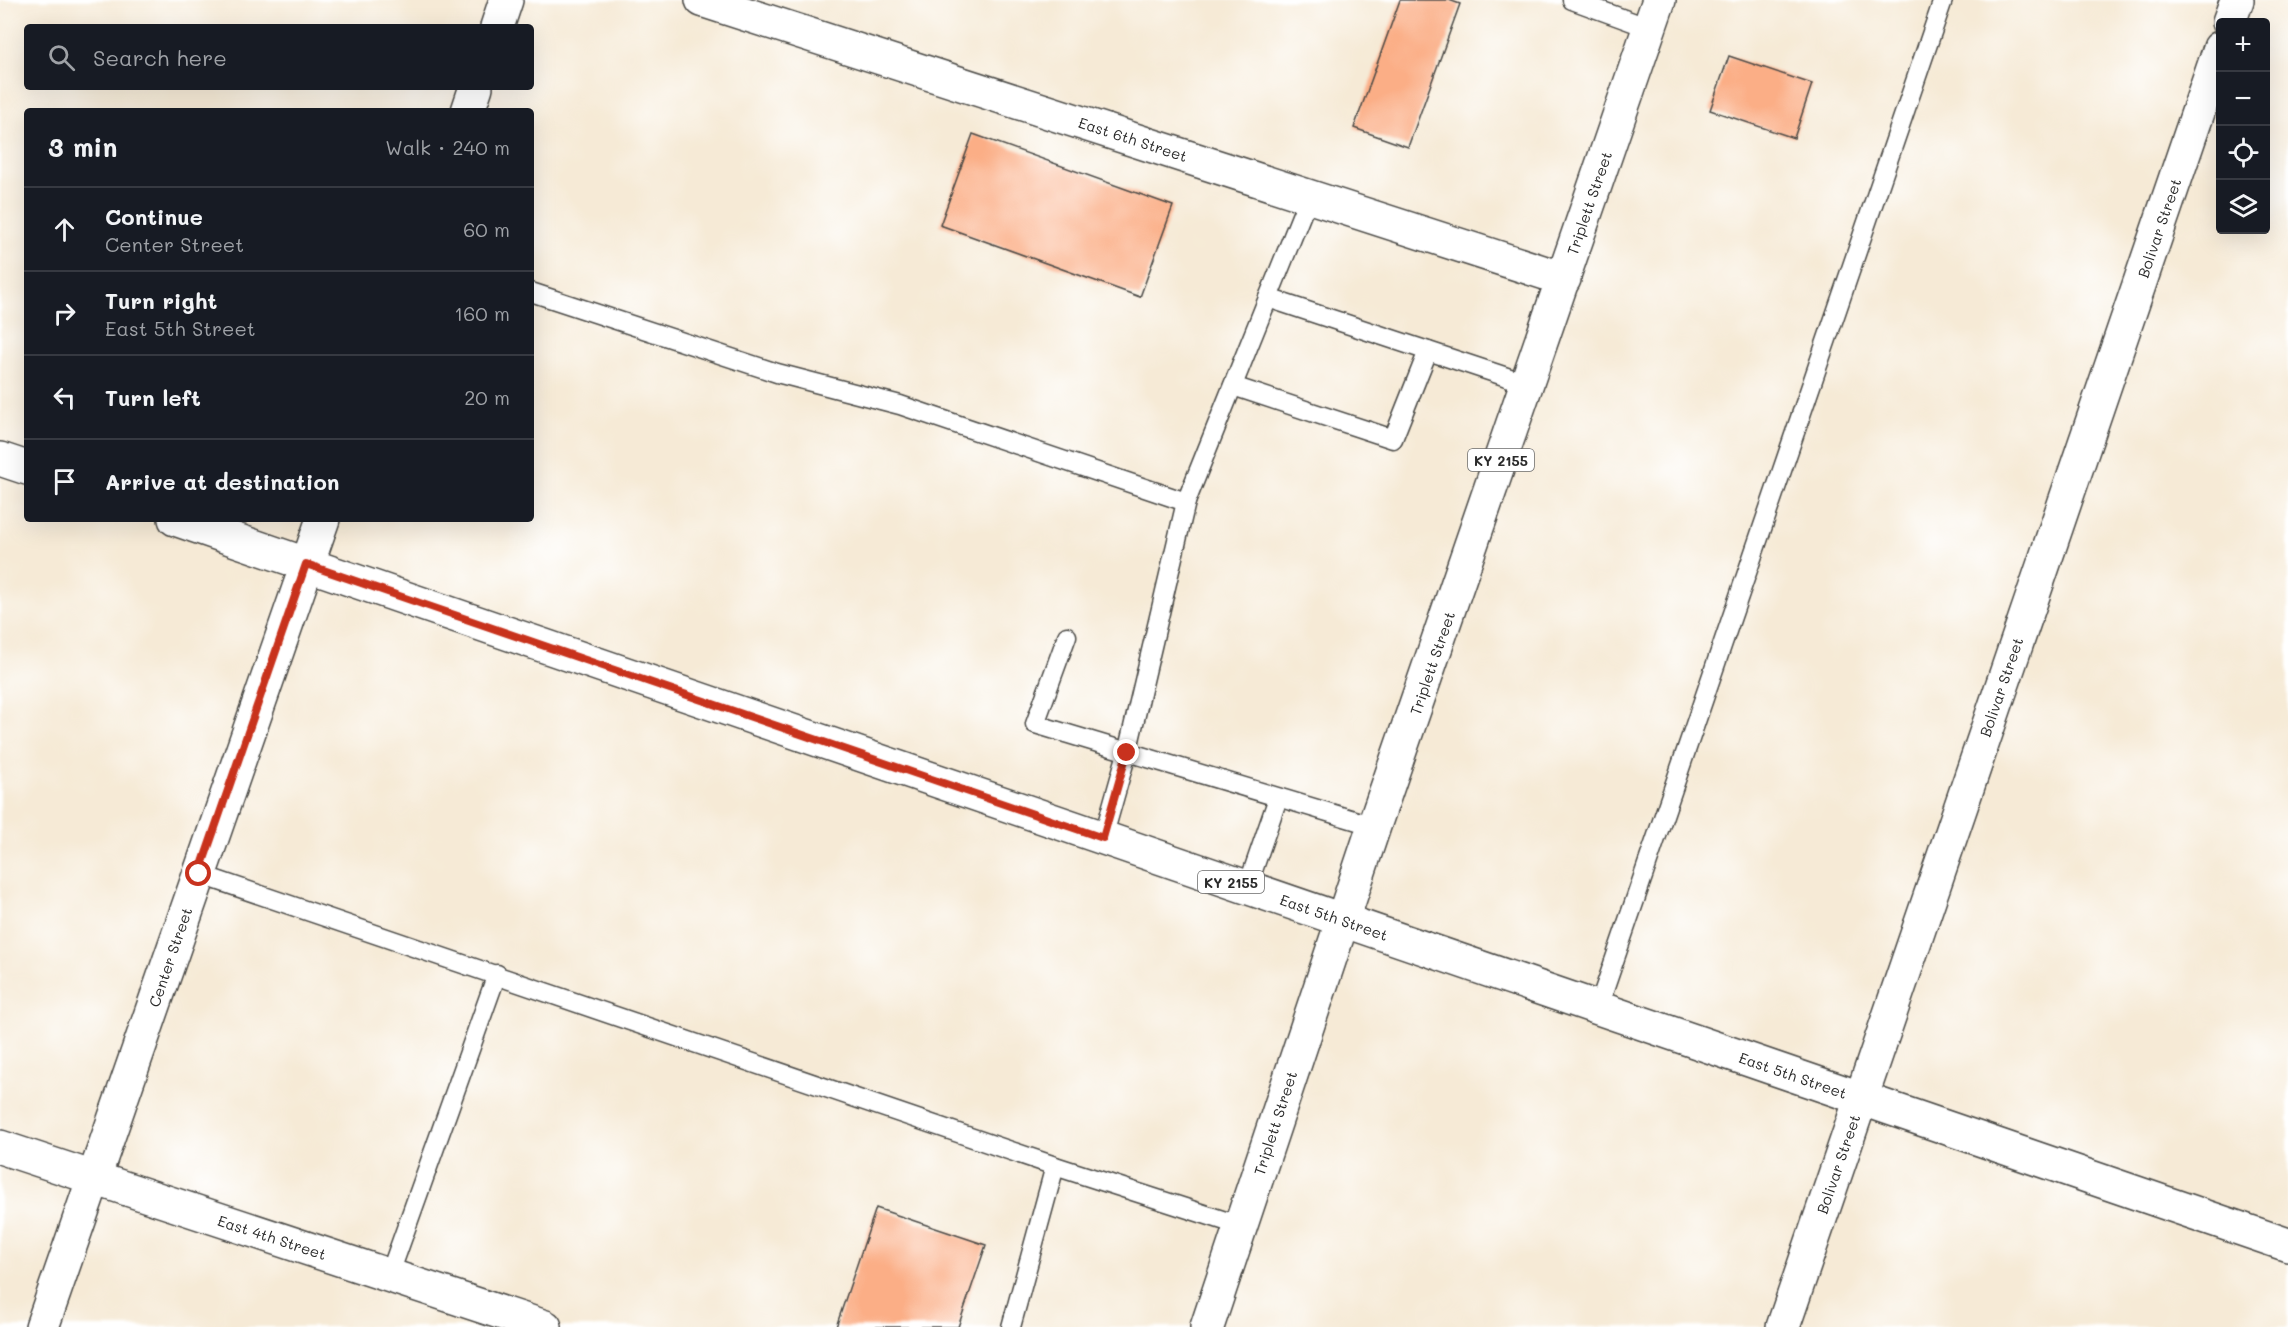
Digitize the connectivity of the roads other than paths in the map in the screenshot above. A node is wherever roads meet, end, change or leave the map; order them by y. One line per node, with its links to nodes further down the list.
1 (506, 0): 8 (main road)
2 (702, 0): 12 (main road, East 6th Street)
3 (1572, 0): 6 (lane)
4 (1943, 0): 34 (lane)
5 (2237, 0): 7 (main road)
6 (1654, 14): 13 (main road, Triplett Street / KY 2155)
7 (2230, 18)
8 (498, 24)
9 (2216, 60): 35 (main road, Bolivar Street)
10 (475, 90): 11 (main road)
11 (469, 108)
12 (1309, 196): 13 (main road, East 6th Street); 15 (lane)
13 (1564, 279): 17 (main road, Triplett Street / KY 2155)
14 (534, 293): 21 (lane)
15 (1268, 298): 16 (lane); 18 (lane)
16 (1428, 351): 17 (lane); 18 (lane)
17 (1527, 384): 28 (main road, Triplett Street / KY 2155)
18 (1233, 386): 21 (lane)
19 (0, 459): 20 (main road)
20 (24, 467)
21 (1186, 502): 26 (lane)
22 (184, 522): 24 (main road, East 5th Street / KY 2155)
23 (322, 522): 24 (main road, Center Street)
24 (306, 564): 29 (main road, East 5th Street / KY 2155); 30 (main road, Center Street)
25 (1067, 636): 26 (lane)
26 (1127, 753): 27 (lane); 29 (lane)
27 (1278, 798): 28 (lane); 31 (lane)
28 (1374, 826): 32 (main road, Triplett Street / KY 2155)
29 (1103, 838): 31 (main road, East 5th Street / KY 2155)
30 (199, 874): 33 (lane); 38 (main road, Center Street)
31 (1247, 888): 32 (main road, East 5th Street / KY 2155)
32 (1343, 920): 34 (main road, East 5th Street / KY 2155); 39 (main road, Triplett Street)
33 (497, 975): 37 (lane); 41 (lane)
34 (1598, 1008): 35 (main road, East 5th Street / KY 2155)
35 (1860, 1098): 40 (main road, East 5th Street / KY 2155); 46 (main road, Bolivar Street)
36 (0, 1147): 38 (main road, East 4th Street)
37 (1055, 1167): 39 (lane); 44 (lane)
38 (94, 1178): 41 (main road, East 4th Street); 42 (main road, Center Street)
39 (1241, 1227): 45 (main road, Triplett Street)
40 (2288, 1245)
41 (389, 1276): 43 (main road, East 4th Street)
42 (42, 1327)
43 (545, 1327)
44 (1011, 1327)
45 (1207, 1327)
46 (1783, 1327)

